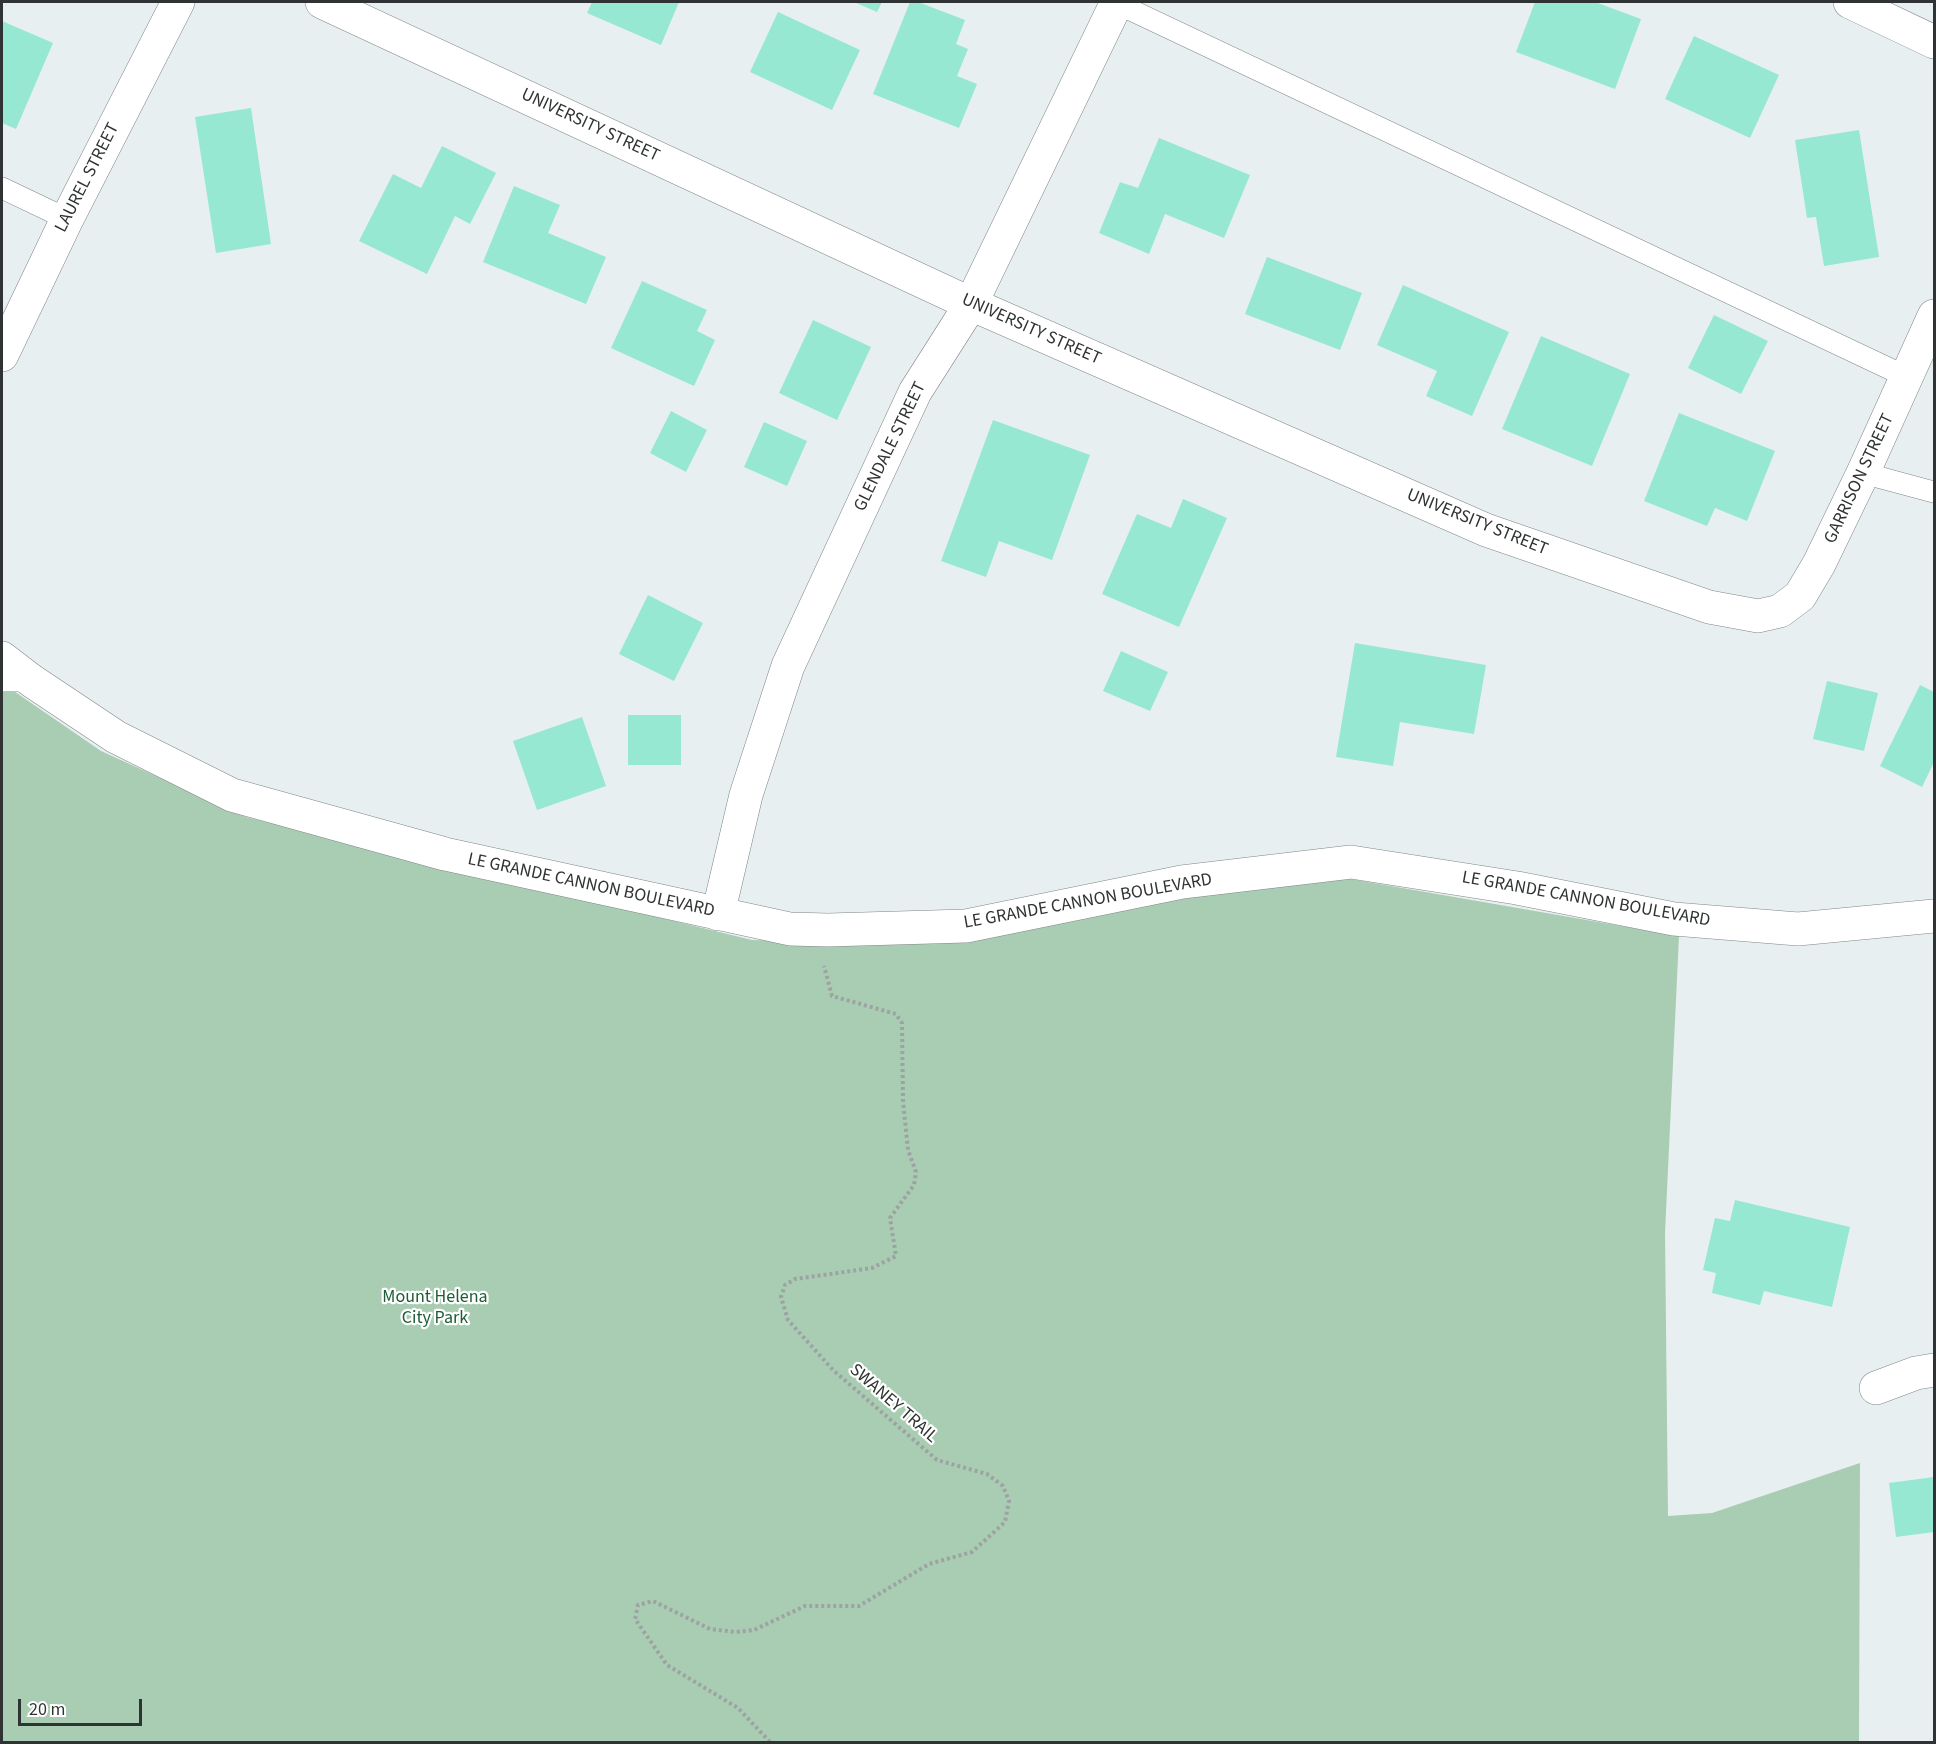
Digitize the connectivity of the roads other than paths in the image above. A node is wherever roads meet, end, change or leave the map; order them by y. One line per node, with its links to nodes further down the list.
1 (178, 2): 7 (street, LAUREL STREET)
2 (322, 2): 8 (street, UNIVERSITY STREET)
3 (1116, 2): 8 (street, GLENDALE STREET); 11 (lane)
4 (1850, 2): 5 (street)
5 (1935, 42)
6 (2, 188): 7 (lane)
7 (67, 219): 10 (street, LAUREL STREET)
8 (971, 304): 14 (street, UNIVERSITY STREET); 17 (street, GLENDALE STREET)
9 (1935, 316): 11 (street, GARRISON STREET)
10 (2, 355)
11 (1907, 377): 12 (street, GARRISON STREET)
12 (1863, 473): 13 (lane); 14 (street, GARRISON STREET)
13 (1935, 492)
14 (1758, 616)
15 (2, 658): 16 (street, LE GRANDE CANNON BOULEVARD)
16 (16, 681): 17 (street, LE GRANDE CANNON BOULEVARD)
17 (718, 914): 18 (street, LE GRANDE CANNON BOULEVARD)
18 (1935, 916)
19 (1935, 1370): 20 (street)
20 (1876, 1388)

